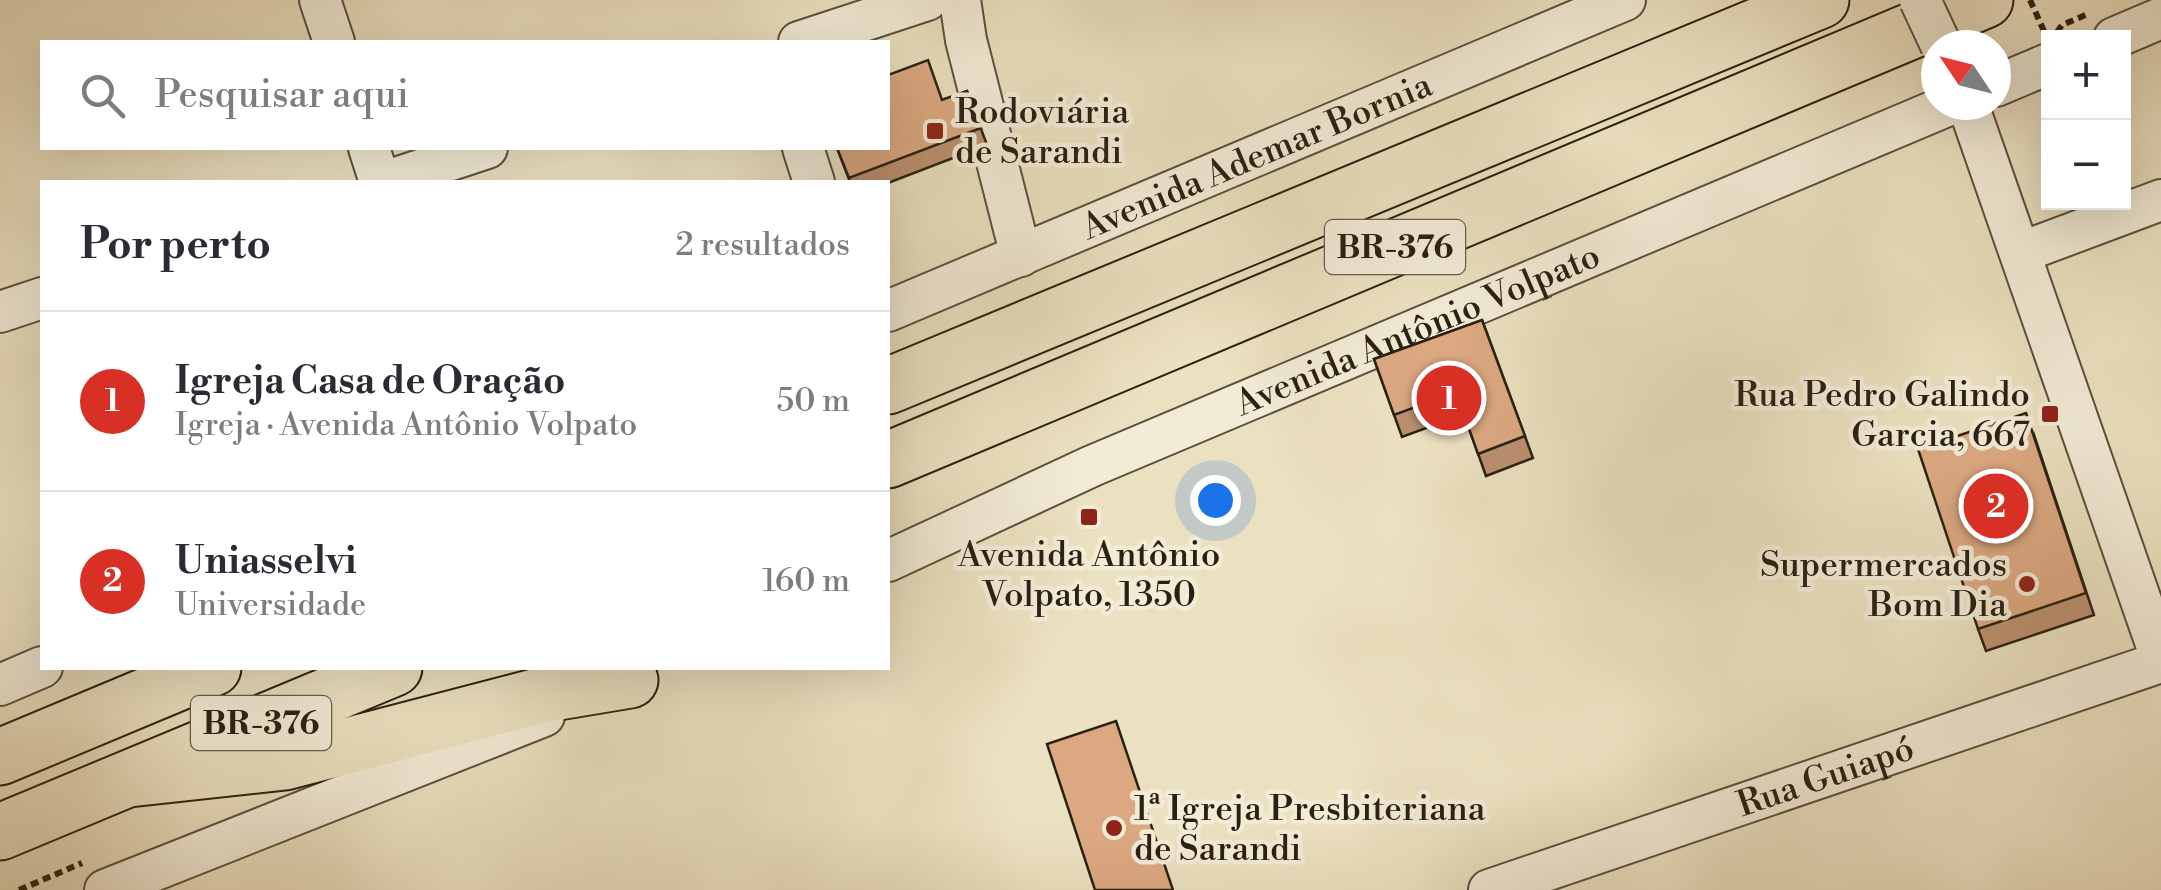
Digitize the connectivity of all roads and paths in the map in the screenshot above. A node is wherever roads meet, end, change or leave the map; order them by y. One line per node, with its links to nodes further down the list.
1 (320, 0): 13 (street)
2 (927, 0): 14 (street)
3 (960, 0): 27 (street)
4 (1625, 0): 27 (street, Avenida Ademar Bornia)
5 (1821, 0): 31 (highway, BR-376)
6 (1920, 0): 10 (street, bridge)
7 (1984, 0): 32 (highway, BR-376)
8 (2030, 0): 12 (path)
9 (2161, 18): 11 (street)
10 (1934, 30)
11 (2131, 31)
12 (2041, 32)
13 (333, 40)
14 (805, 40)
15 (2041, 50): 16 (street)
16 (2011, 74)
17 (1921, 117): 33 (street, Avenida Antônio Volpato)
18 (1974, 120): 26 (street)
19 (369, 150): 22 (street)
20 (481, 150): 23 (street)
21 (803, 150): 24 (street)
22 (381, 180)
23 (388, 180)
24 (813, 180)
25 (2161, 200): 26 (street)
26 (2022, 252): 34 (street)
27 (1021, 256): 29 (street, Avenida Ademar Bornia)
28 (40, 299): 30 (street)
29 (890, 310)
30 (0, 312)
31 (890, 385)
32 (890, 459)
33 (890, 560)
34 (2161, 660): 45 (street, Rua Guiapó)
35 (40, 668): 40 (street)
36 (149, 670): 41 (highway)
37 (208, 670): 42 (highway, BR-376)
38 (389, 670): 43 (highway, BR-376)
39 (644, 674): 43 (highway); 46 (street)
40 (0, 685)
41 (0, 740)
42 (0, 757)
43 (129, 779): 44 (highway, BR-376)
44 (0, 832)
45 (1572, 877): 47 (street, Rua Guiapó)
46 (106, 890)
47 (1489, 890)

